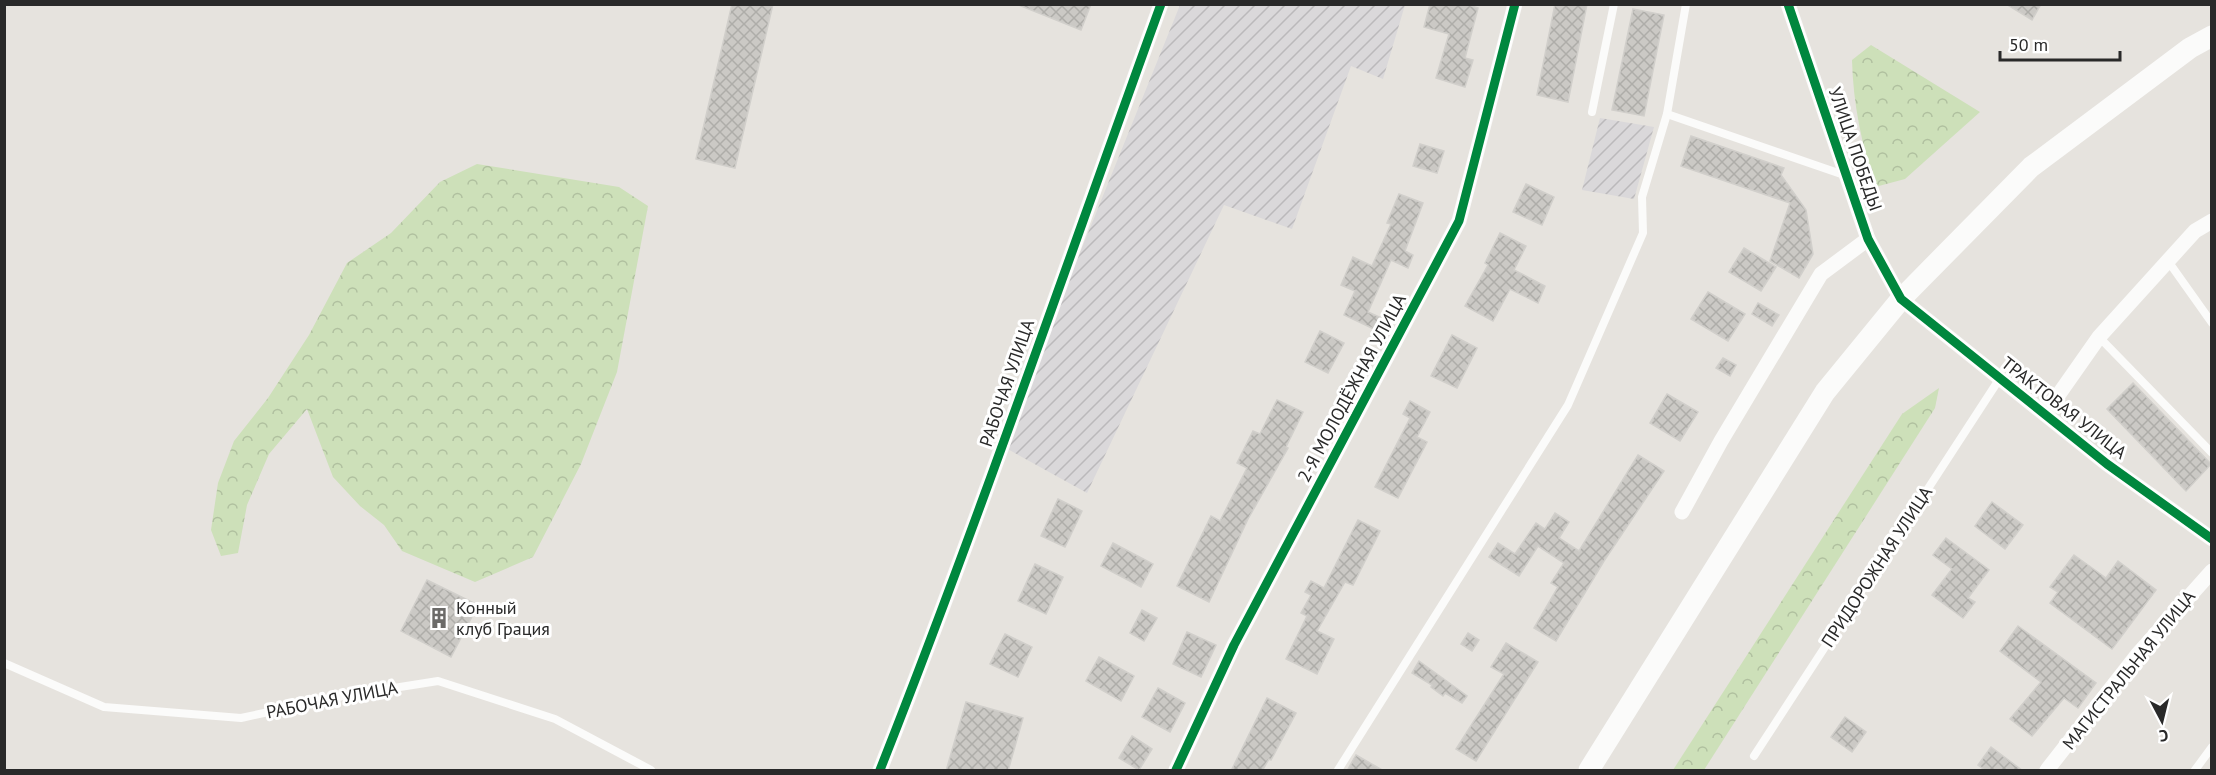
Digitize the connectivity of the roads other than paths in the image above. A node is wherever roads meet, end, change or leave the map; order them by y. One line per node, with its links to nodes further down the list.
1 (1161, 4): 26 (street, РАБОЧАЯ УЛИЦА)
2 (1515, 4): 27 (street, 2-Я МОЛОДЁЖНАЯ УЛИЦА)
3 (1614, 4): 7 (lane)
4 (1686, 4): 8 (lane)
5 (1788, 4): 9 (street, УЛИЦА ПОБЕДЫ)
6 (2211, 36): 13 (main road)
7 (1592, 112)
8 (1667, 114): 9 (lane); 28 (lane)
9 (1847, 176): 11 (street, УЛИЦА ПОБЕДЫ)
10 (2211, 221): 12 (street)
11 (1868, 238): 13 (street, УЛИЦА ПОБЕДЫ); 19 (street)
12 (2168, 261): 14 (lane); 15 (street)
13 (1901, 299): 16 (street, ТРАКТОВАЯ УЛИЦА); 29 (main road)
14 (2211, 323)
15 (2099, 337): 17 (street); 18 (lane)
16 (2000, 378): 17 (street, ТРАКТОВАЯ УЛИЦА); 24 (lane, ПРИДОРОЖНАЯ УЛИЦА)
17 (2045, 414): 20 (street, ТРАКТОВАЯ УЛИЦА)
18 (2211, 453)
19 (1682, 512)
20 (2211, 538)
21 (2211, 571): 30 (street, МАГИСТРАЛЬНАЯ УЛИЦА)
22 (4, 663): 25 (lane, РАБОЧАЯ УЛИЦА)
23 (2211, 747): 31 (lane)
24 (1754, 756)
25 (651, 771)
26 (880, 771)
27 (1176, 771)
28 (1338, 771)
29 (1589, 771)
30 (2047, 771)
31 (2195, 771)

